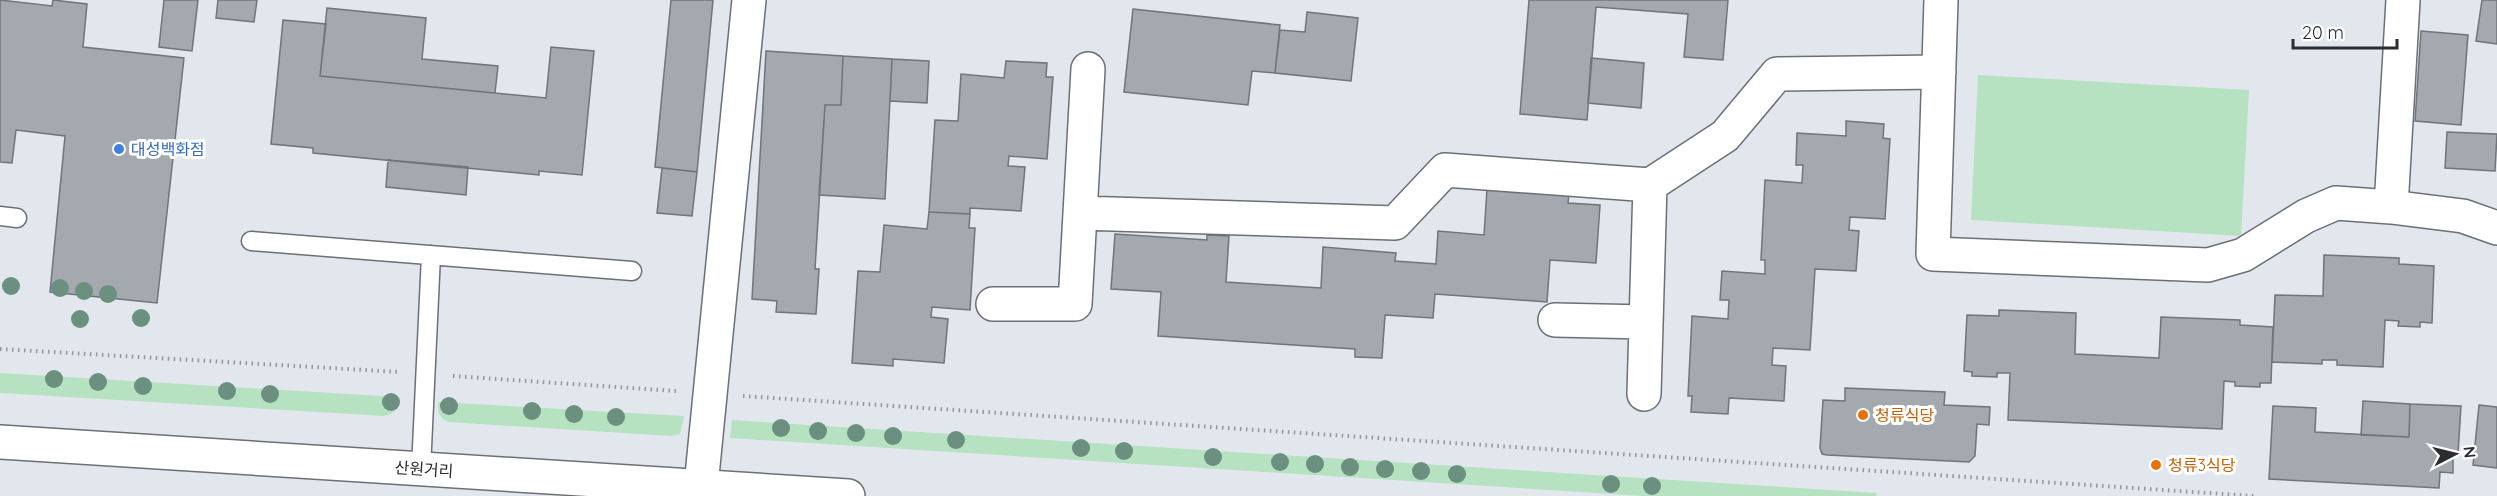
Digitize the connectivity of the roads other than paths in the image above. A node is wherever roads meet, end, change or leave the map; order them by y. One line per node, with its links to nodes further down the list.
1 (749, 0): 19 (street)
2 (1941, 0): 5 (street)
3 (2403, 0): 7 (street)
4 (1088, 69): 8 (street)
5 (1939, 72): 6 (street); 7 (street)
6 (1650, 184): 8 (street); 15 (street)
7 (2391, 207): 9 (street)
8 (1082, 213): 13 (street)
9 (2497, 228)
10 (251, 241): 11 (lane)
11 (431, 255): 12 (lane); 18 (lane)
12 (632, 271)
13 (993, 304)
14 (1555, 320): 15 (street)
15 (1646, 322): 16 (street)
16 (1644, 394)
17 (0, 442): 18 (street, 산원거리)
18 (421, 469): 19 (street, 산원거리)
19 (701, 486): 20 (street, 산원거리)
20 (848, 496)

